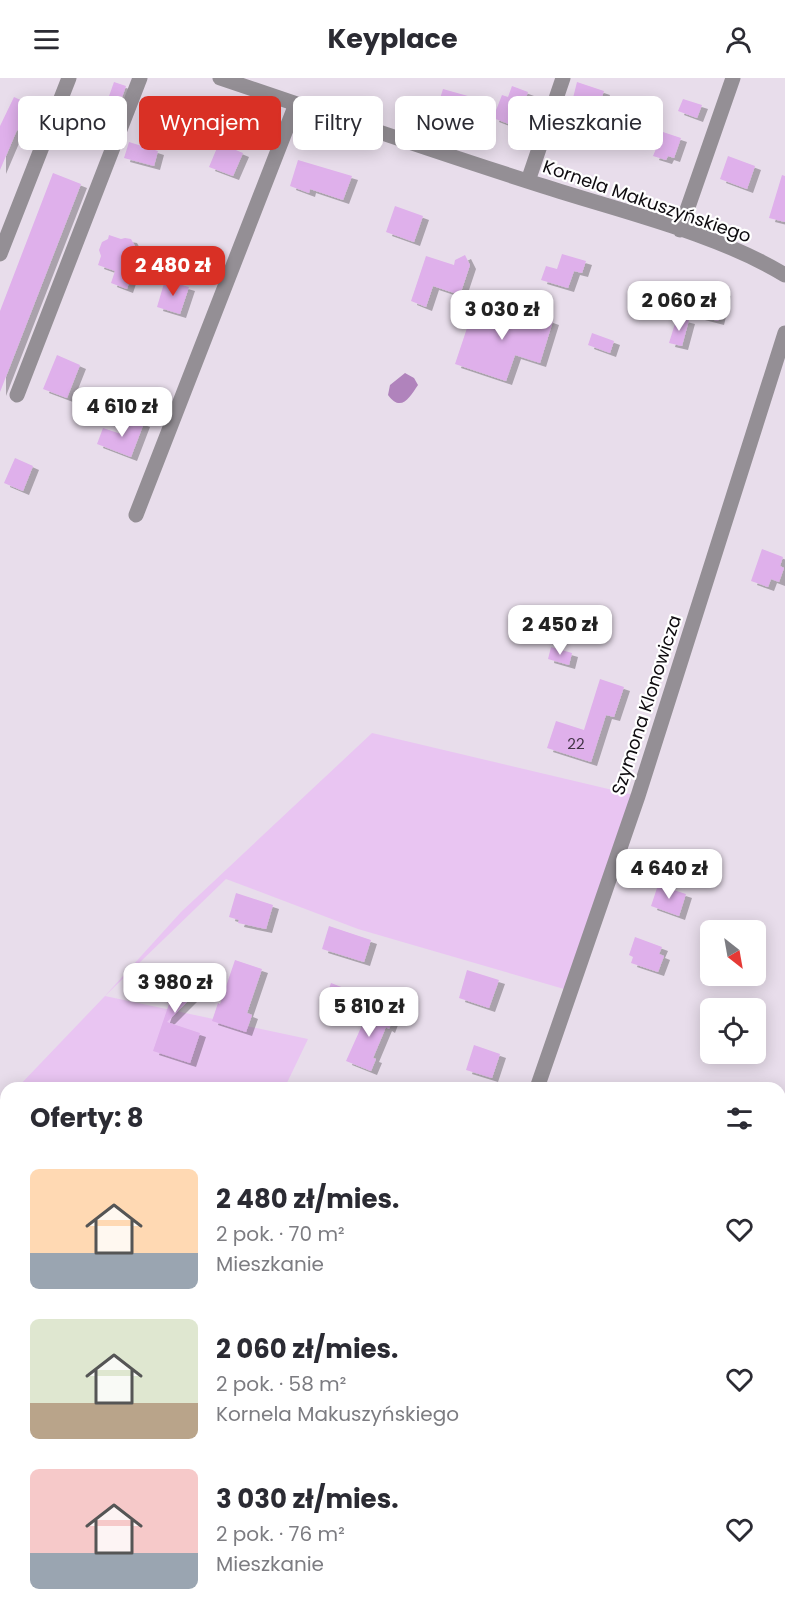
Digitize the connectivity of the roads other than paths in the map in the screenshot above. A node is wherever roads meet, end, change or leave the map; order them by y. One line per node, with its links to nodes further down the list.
1 (69, 78): 11 (street)
2 (140, 78): 14 (street)
3 (220, 78): 6 (street, Kornela Makuszyńskiego)
4 (563, 78): 9 (street)
5 (733, 78): 10 (street)
6 (293, 103)
7 (293, 112): 15 (street)
8 (383, 133): 9 (street, Kornela Makuszyńskiego)
9 (528, 182): 10 (street, Kornela Makuszyńskiego)
10 (680, 230): 12 (street, Kornela Makuszyńskiego)
11 (0, 254)
12 (785, 275)
13 (785, 333): 16 (street, Szymona Klonowicza)
14 (17, 395)
15 (136, 515)
16 (539, 1082)

